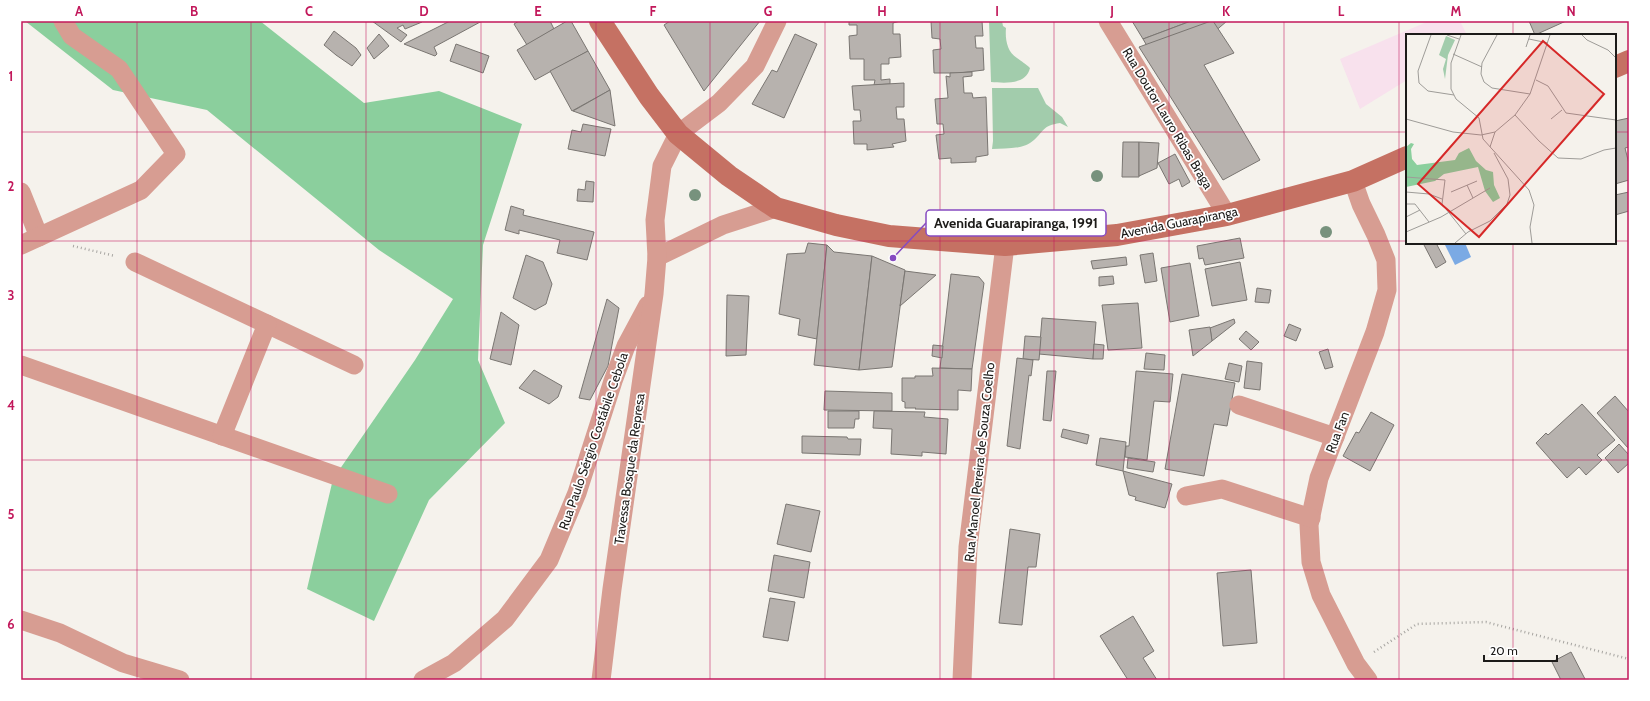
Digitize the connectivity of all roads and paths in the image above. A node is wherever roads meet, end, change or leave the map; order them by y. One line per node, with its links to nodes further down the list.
1 (63, 21): 13 (street)
2 (600, 21): 7 (main road, Avenida Guarapiranga)
3 (777, 21): 7 (street)
4 (1108, 21): 12 (street, Rua Doutor Lauro Ribas Braga)
5 (1629, 61): 6 (main road)
6 (1616, 67)
7 (678, 134): 11 (main road, Avenida Guarapiranga); 16 (street, Travessa Bosque da Represa)
8 (1406, 157): 9 (main road, Avenida Guarapiranga)
9 (1353, 181): 12 (main road, Avenida Guarapiranga); 24 (street, Rua Fan)
10 (21, 192): 13 (street)
11 (776, 208): 15 (main road, Avenida Guarapiranga); 16 (street)
12 (1227, 215): 15 (main road, Avenida Guarapiranga)
13 (39, 237): 14 (street); 17 (path)
14 (21, 245)
15 (1005, 245): 34 (street, Rua Manoel Pereira de Souza Coelho)
16 (657, 257): 18 (street, Travessa Bosque da Represa)
17 (134, 262): 19 (street)
18 (654, 294): 32 (street, Rua Paulo Sérgio Costábile Cebola); 33 (street, Travessa Bosque da Represa)
19 (267, 324): 21 (street); 23 (street)
20 (21, 365): 23 (street)
21 (354, 365)
22 (1238, 405): 24 (street)
23 (222, 436): 25 (street)
24 (1335, 437): 27 (street, Rua Fan)
25 (388, 494)
26 (1186, 496): 27 (street)
27 (1311, 518): 30 (street, Rua Fan)
28 (21, 620): 31 (street)
29 (1629, 659): 30 (path)
30 (1356, 664): 35 (street, Rua Fan)
31 (180, 680)
32 (423, 680)
33 (601, 680)
34 (962, 680)
35 (1368, 680)

